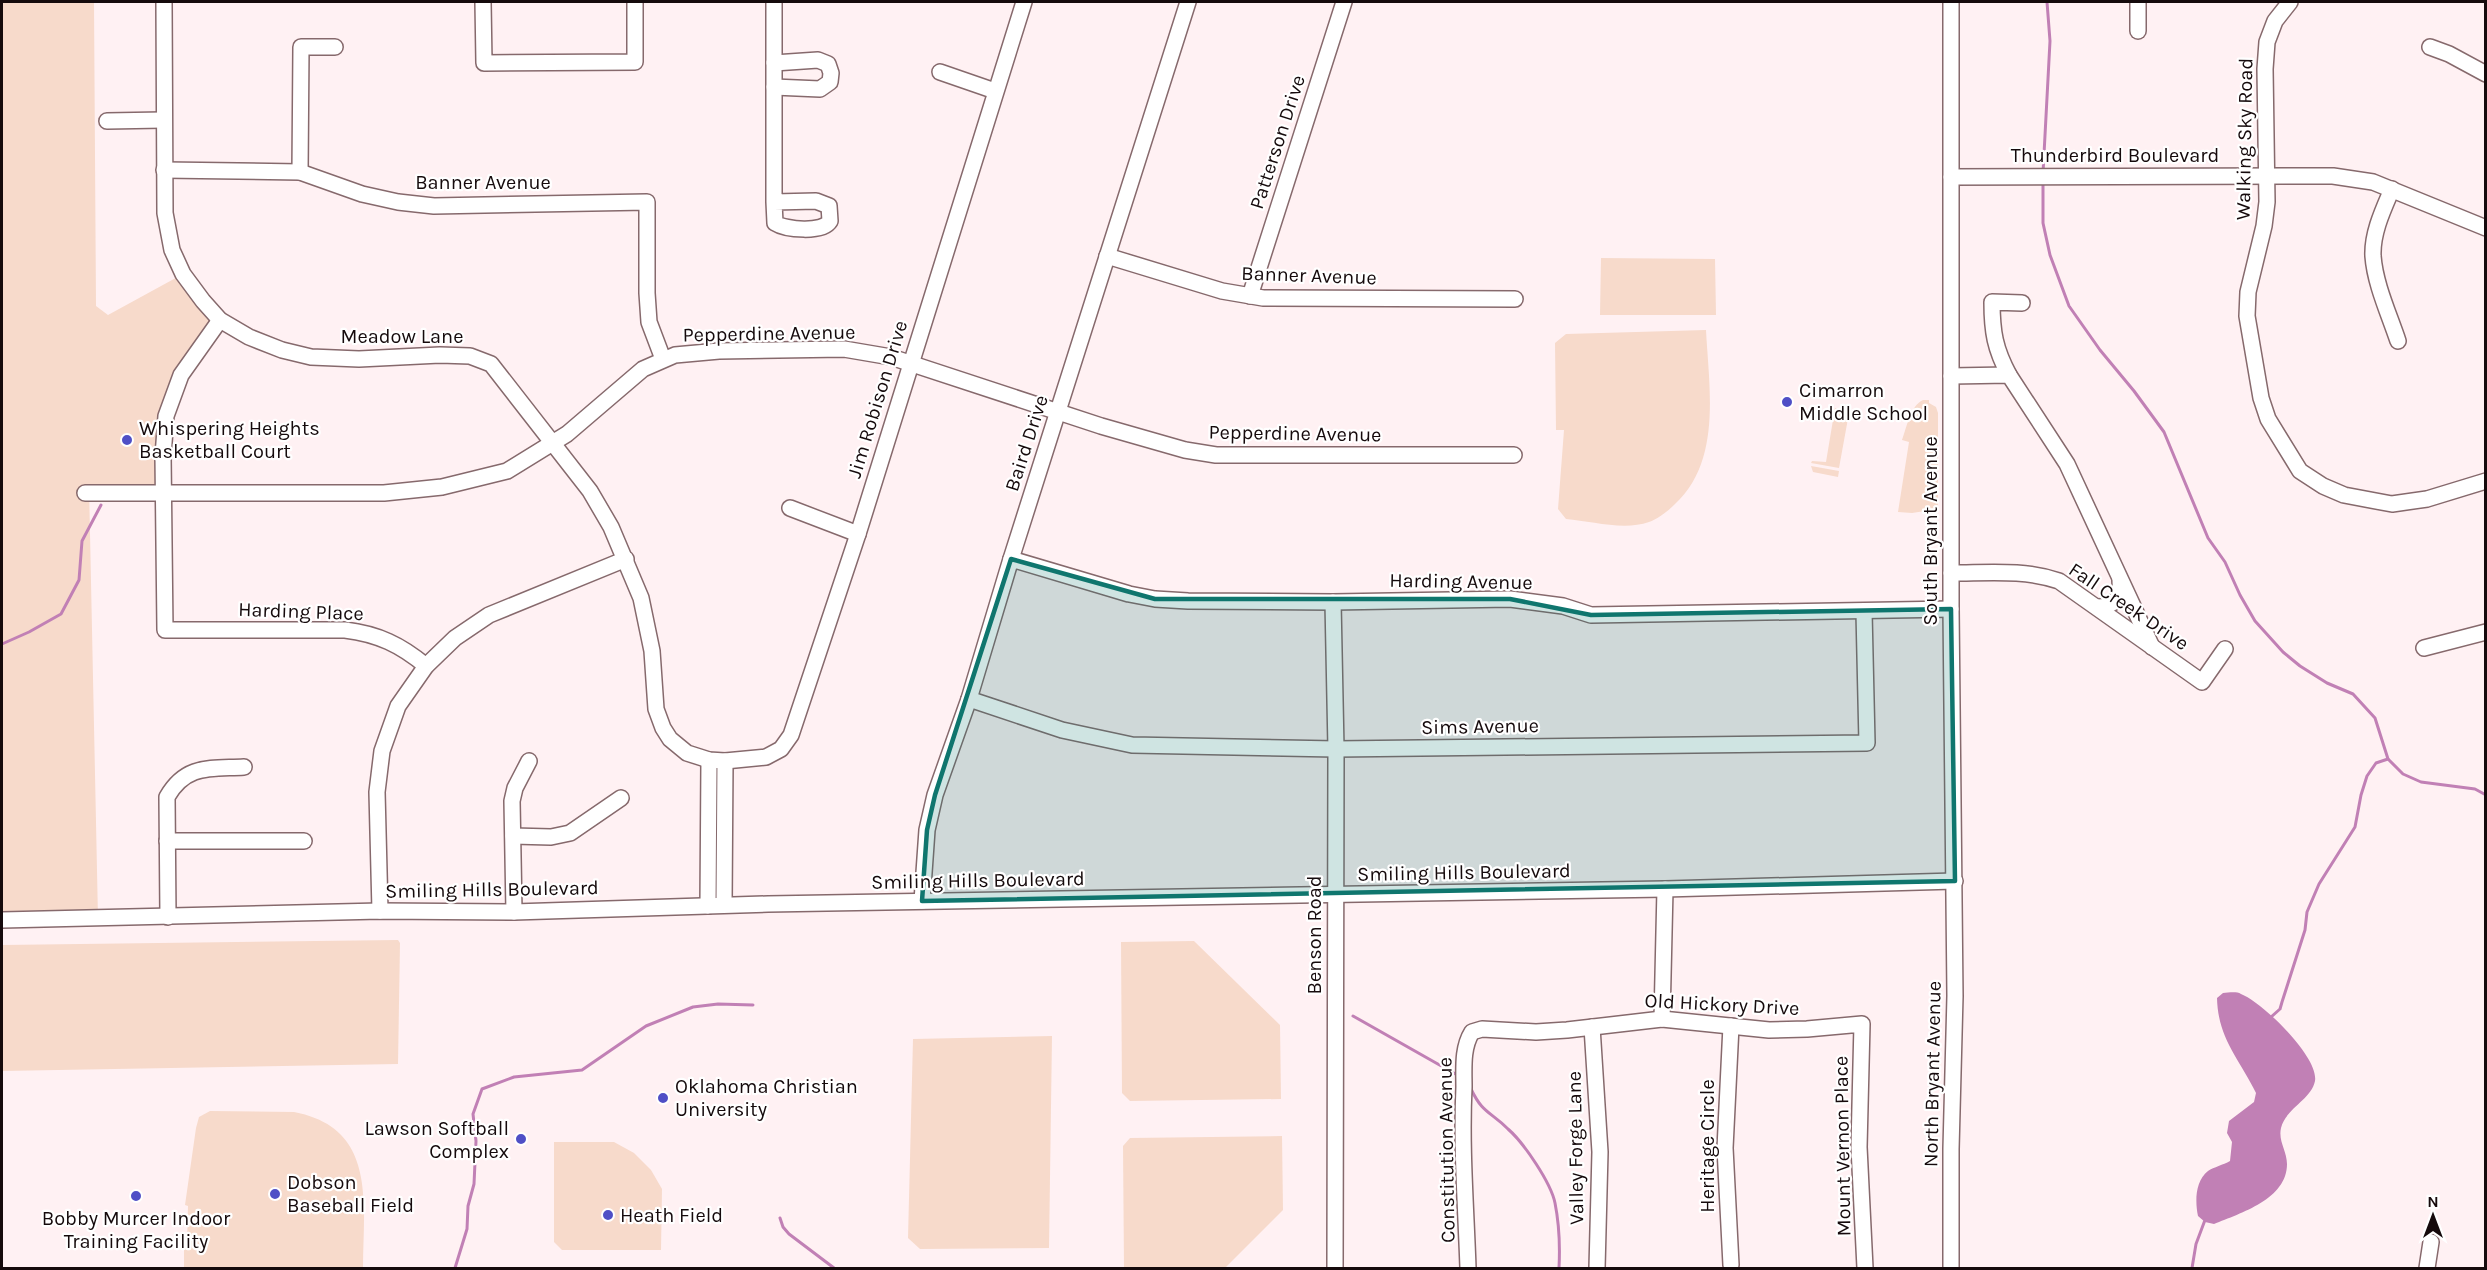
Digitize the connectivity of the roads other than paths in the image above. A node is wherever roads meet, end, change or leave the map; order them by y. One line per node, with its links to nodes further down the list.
1 (164, 2): 19 (street, Meadow Lane)
2 (483, 2): 3 (street)
3 (635, 2)
4 (774, 2): 14 (street)
5 (1024, 2): 18 (street, Jim Robison Drive)
6 (1188, 2): 28 (street, Baird Drive)
7 (1344, 2): 29 (street, Patterson Drive)
8 (1951, 2): 24 (street, South Bryant Avenue)
9 (2138, 2): 11 (street)
10 (2289, 2): 23 (street, Walking Sky Road)
11 (2138, 31)
12 (335, 47): 22 (street)
13 (2430, 47): 16 (street)
14 (774, 63): 17 (street); 17 (street)
15 (940, 72): 18 (street)
16 (2486, 74)
17 (774, 87): 26 (street)
18 (995, 92): 35 (street, Jim Robison Drive)
19 (164, 120): 20 (street); 21 (street, Meadow Lane)
20 (106, 121)
21 (164, 170): 22 (street, Banner Avenue); 32 (street, Meadow Lane)
22 (300, 172): 34 (street, Banner Avenue)
23 (2266, 176): 24 (street, Thunderbird Boulevard); 25 (street, Thunderbird Boulevard); 41 (street, Walking Sky Road)
24 (1951, 177): 37 (street, South Bryant Avenue)
25 (2391, 189): 27 (street, Thunderbird Boulevard); 33 (street)
26 (774, 202)
27 (2486, 228)
28 (1107, 256): 29 (street, Banner Avenue); 38 (street, Baird Drive)
29 (1250, 296): 30 (street, Banner Avenue)
30 (1515, 299)
31 (2022, 303): 36 (street)
32 (220, 320): 39 (street, Meadow Lane); 42 (street)
33 (2397, 340)
34 (663, 359): 35 (street, Pepperdine Avenue); 39 (street, Pepperdine Avenue)
35 (910, 363): 38 (street, Pepperdine Avenue); 45 (street, Jim Robison Drive)
36 (2009, 375): 37 (street); 49 (street)
37 (1951, 376): 48 (street, South Bryant Avenue)
38 (1058, 412): 40 (street, Pepperdine Avenue); 47 (street, Baird Drive)
39 (553, 444): 42 (street, Pepperdine Avenue); 46 (street, Meadow Lane)
40 (1514, 455)
41 (2486, 481)
42 (164, 492): 43 (street, Pepperdine Avenue); 58 (street, Harding Place)
43 (85, 493)
44 (790, 508): 45 (street)
45 (858, 534): 61 (street, Jim Robison Drive)
46 (626, 559): 58 (street); 61 (street, Meadow Lane)
47 (1011, 559): 50 (street, Harding Avenue); 59 (street, Baird Drive)
48 (1952, 573): 51 (street, Fall Creek Drive); 52 (street, South Bryant Avenue)
49 (2119, 578): 51 (street); 55 (street)
50 (1333, 602): 53 (street, Harding Avenue); 60 (street, Benson Road)
51 (2098, 607): 55 (street, Fall Creek Drive)
52 (1951, 609): 53 (street, Harding Avenue); 68 (street, South Bryant Avenue)
53 (1864, 612): 60 (street, Sims Avenue)
54 (2486, 632): 56 (street)
55 (2152, 647): 57 (street, Fall Creek Drive)
56 (2424, 648)
57 (2225, 650)
58 (426, 666): 74 (street)
59 (969, 699): 60 (street, Sims Avenue); 71 (street, Baird Drive)
60 (1336, 749): 70 (street, Benson Road)
61 (717, 760): 72 (street); 73 (street)
62 (529, 761): 65 (street)
63 (244, 767): 66 (street)
64 (621, 798): 65 (street)
65 (513, 836): 75 (street)
66 (166, 840): 67 (street); 76 (street)
67 (304, 840)
68 (1955, 881): 69 (street, Smiling Hills Boulevard); 89 (street, North Bryant Avenue)
69 (1665, 889): 70 (street, Smiling Hills Boulevard); 78 (street)
70 (1335, 896): 71 (street, Smiling Hills Boulevard); 85 (street, Benson Road)
71 (922, 901): 72 (street, Smiling Hills Boulevard)
72 (724, 905): 73 (street, Smiling Hills Boulevard)
73 (708, 906): 75 (street, Smiling Hills Boulevard)
74 (380, 911): 75 (street, Smiling Hills Boulevard); 76 (street, Smiling Hills Boulevard)
75 (514, 912)
76 (168, 917): 77 (street, Smiling Hills Boulevard)
77 (2, 920)
78 (1662, 1019): 80 (street, Old Hickory Drive); 81 (street, Old Hickory Drive)
79 (1862, 1024): 80 (street, Old Hickory Drive); 88 (street, Mount Vernon Place)
80 (1731, 1026): 84 (street, Heritage Circle)
81 (1592, 1027): 82 (street, Old Hickory Drive); 87 (street, Valley Forge Lane)
82 (1472, 1032): 86 (street, Constitution Avenue)
83 (2431, 1242): 90 (street)
84 (1731, 1265)
85 (1335, 1269)
86 (1468, 1269)
87 (1597, 1269)
88 (1866, 1269)
89 (1951, 1269)
90 (2427, 1269)

